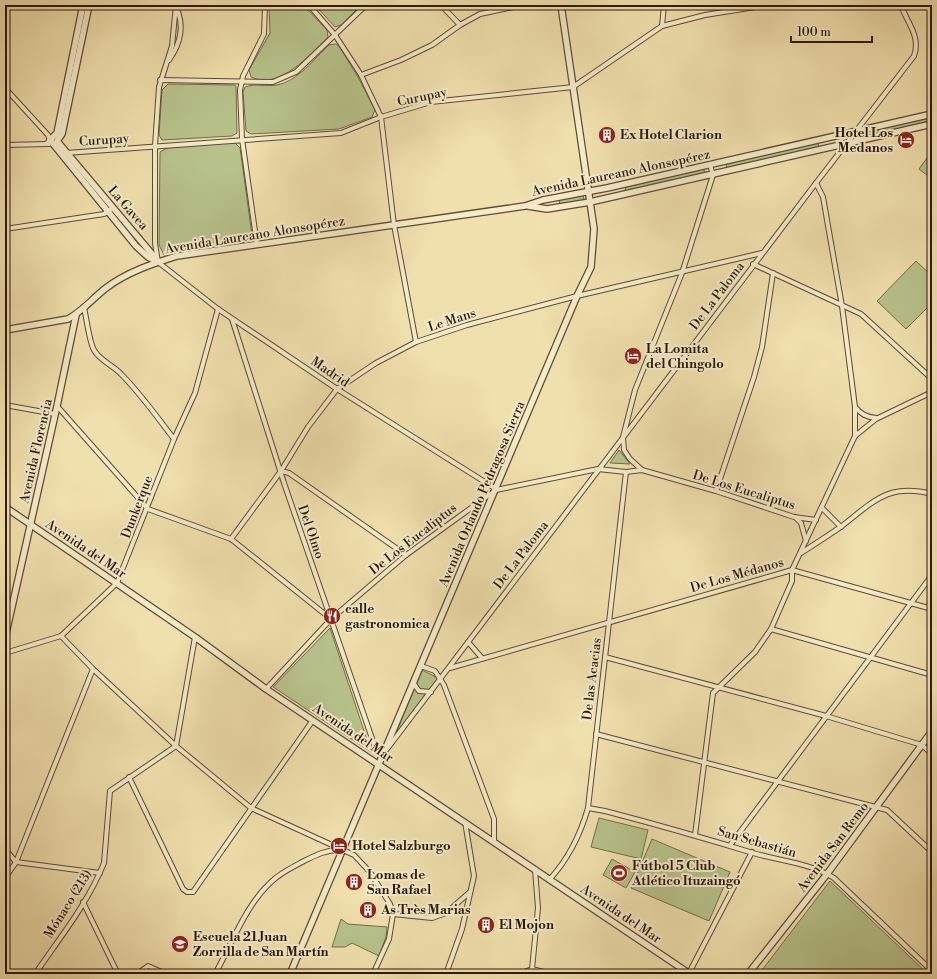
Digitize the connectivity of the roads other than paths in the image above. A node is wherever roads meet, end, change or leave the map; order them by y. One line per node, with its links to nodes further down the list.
1 (83, 5): 29 (street)
2 (89, 5): 29 (street)
3 (176, 5): 18 (street); 18 (street)
4 (265, 5): 21 (street)
5 (309, 5): 17 (street)
6 (366, 5): 17 (street)
7 (441, 5): 15 (street)
8 (523, 5): 15 (street)
9 (561, 5): 22 (street, Avenida Orlando Pedragosa Sierra)
10 (664, 5): 16 (street)
11 (728, 5): 14 (street)
12 (768, 5): 14 (street, Curupay)
13 (901, 5): 27 (street, De La Paloma)
14 (728, 11): 16 (street, Curupay)
15 (460, 25): 19 (street)
16 (662, 26): 22 (street, Curupay)
17 (335, 35): 19 (street); 21 (street)
18 (168, 62): 20 (street)
19 (361, 74): 25 (street)
20 (160, 80): 21 (street); 32 (street)
21 (241, 82): 28 (street)
22 (573, 87): 25 (street, Curupay); 38 (street, Avenida Orlando Pedragosa Sierra)
23 (5, 88): 29 (street, La Gavea)
24 (932, 114): 27 (street, Avenida Laureano Alonsopérez)
25 (381, 117): 28 (street, Curupay); 45 (street)
26 (932, 124): 30 (street, Avenida Laureano Alonsopérez)
27 (858, 131): 30 (street, De La Paloma); 34 (street, Avenida Laureano Alonsopérez)
28 (242, 139): 32 (street, Curupay); 47 (street)
29 (51, 140): 31 (street); 33 (street, La Gavea)
30 (847, 144): 35 (street, Avenida Laureano Alonsopérez); 36 (street, De La Paloma)
31 (5, 146)
32 (155, 146): 33 (street, Curupay); 49 (street)
33 (65, 154): 44 (street, La Gavea)
34 (710, 165): 35 (street); 37 (street, Avenida Laureano Alonsopérez)
35 (713, 175): 39 (street, Avenida Laureano Alonsopérez); 51 (street)
36 (816, 183): 48 (street, De La Paloma); 54 (street)
37 (619, 185): 38 (street, Avenida Laureano Alonsopérez); 39 (street)
38 (588, 192): 40 (street, Avenida Laureano Alonsopérez); 41 (street, Avenida Orlando Pedragosa Sierra)
39 (621, 195): 41 (street, Avenida Laureano Alonsopérez)
40 (556, 198): 42 (street, Avenida Laureano Alonsopérez); 43 (street)
41 (590, 202): 43 (street, Avenida Laureano Alonsopérez); 53 (street, Avenida Orlando Pedragosa Sierra)
42 (525, 206): 43 (street, Avenida Laureano Alonsopérez); 45 (street, Avenida Laureano Alonsopérez)
43 (558, 207)
44 (110, 210): 46 (street); 49 (street, La Gavea)
45 (394, 225): 47 (street, Avenida Laureano Alonsopérez); 60 (street)
46 (5, 229)
47 (257, 244): 49 (street, Avenida Laureano Alonsopérez)
48 (762, 253): 50 (street, De La Paloma); 51 (street, Le Mans)
49 (158, 262): 55 (street, Avenida Laureano Alonsopérez); 56 (street, Madrid)
50 (753, 264): 52 (street); 70 (street, De La Paloma)
51 (682, 273): 53 (street, Le Mans); 70 (street)
52 (773, 273): 54 (street); 77 (street)
53 (577, 296): 60 (street, Le Mans); 76 (street, Avenida Orlando Pedragosa Sierra)
54 (842, 306): 61 (street); 66 (street)
55 (84, 308): 57 (street, Avenida Laureano Alonsopérez); 71 (street)
56 (218, 309): 58 (street, Madrid); 71 (street, Dunkerque)
57 (76, 315): 59 (street, Avenida Laureano Alonsopérez); 65 (street, Avenida Florencia)
58 (232, 318): 62 (street, Madrid); 74 (street, Del Olmo)
59 (5, 330)
60 (416, 342): 62 (street, Le Mans)
61 (932, 379)
62 (337, 389): 74 (street, Le Mans); 76 (street, Madrid)
63 (932, 392): 68 (street, De Los Médanos)
64 (5, 405): 67 (street)
65 (57, 406): 67 (street, Avenida Florencia); 81 (street)
66 (855, 407): 68 (street); 69 (street)
67 (55, 414): 84 (street, Avenida Florencia)
68 (876, 418): 69 (street, De Los Médanos)
69 (855, 436): 80 (street, De Los Médanos)
70 (623, 437): 72 (street, De La Paloma); 73 (street)
71 (174, 439): 81 (street, Dunkerque)
72 (598, 469): 75 (street, De Los Eucaliptus); 76 (street, De Los Eucaliptus); 101 (street, De La Paloma)
73 (642, 470): 75 (street, De Los Eucaliptus); 77 (street, De Los Eucaliptus)
74 (281, 471): 86 (street, Le Mans); 89 (street); 95 (street, Del Olmo)
75 (626, 472): 96 (street, De las Acacias)
76 (496, 490): 89 (street, De Los Eucaliptus); 106 (street, Avenida Orlando Pedragosa Sierra)
77 (716, 491): 82 (street, De Los Eucaliptus)
78 (932, 494): 85 (street)
79 (5, 507): 84 (street, Avenida del Mar)
80 (822, 508): 83 (street, De Los Médanos); 85 (street)
81 (148, 509): 86 (street); 92 (street, Dunkerque)
82 (794, 517): 83 (street, De Los Eucaliptus); 87 (street)
83 (816, 520): 87 (street, De Los Médanos)
84 (30, 524): 92 (street, Avenida del Mar); 100 (street, Avenida Florencia)
85 (841, 527): 88 (street)
86 (231, 539): 95 (street)
87 (806, 542): 88 (street, De Los Médanos)
88 (801, 553): 90 (street, De Los Médanos)
89 (406, 555): 95 (street, De Los Eucaliptus)
90 (792, 570): 93 (street); 96 (street, De Los Médanos); 97 (street)
91 (932, 575): 93 (street)
92 (117, 583): 98 (street, Dunkerque); 99 (street, Avenida del Mar)
93 (911, 604): 94 (street); 104 (street)
94 (932, 609)
95 (331, 619): 114 (street, De Los Eucaliptus); 122 (street, Del Olmo)
96 (609, 622): 103 (street, De las Acacias); 105 (street, De Los Médanos)
97 (771, 629): 104 (street); 113 (street)
98 (61, 636): 102 (street, Dunkerque); 107 (street)
99 (195, 637): 114 (street, Avenida del Mar); 121 (street)
100 (5, 638)
101 (468, 642): 105 (street); 108 (street, De La Paloma)
102 (5, 653)
103 (605, 657): 113 (street); 119 (street, De las Acacias)
104 (870, 657): 110 (street); 116 (street)
105 (482, 658): 108 (street, De Los Médanos)
106 (421, 666): 109 (street); 112 (street, Avenida Orlando Pedragosa Sierra)
107 (93, 669): 121 (street); 140 (street)
108 (448, 669): 109 (street); 111 (street, De La Paloma)
109 (435, 671): 111 (street)
110 (932, 675)
111 (441, 679): 115 (street, De La Paloma); 134 (street)
112 (414, 684): 115 (street); 123 (street, Avenida Orlando Pedragosa Sierra)
113 (718, 687): 116 (street); 125 (street)
114 (266, 689): 117 (street, Avenida del Mar)
115 (432, 692): 123 (street, De La Paloma)
116 (826, 716): 120 (street); 128 (street)
117 (313, 720): 126 (street, Avenida del Mar); 129 (street)
118 (932, 731): 120 (street, Avenida San Remo)
119 (596, 734): 125 (street); 130 (street, De las Acacias)
120 (922, 745): 124 (street); 131 (street, Avenida San Remo)
121 (176, 746): 127 (street, Mónaco (213)); 129 (street)
122 (376, 750)
123 (384, 752): 126 (street, Avenida Orlando Pedragosa Sierra)
124 (932, 754)
125 (703, 762): 128 (street); 133 (street)
126 (379, 764): 132 (street, Avenida del Mar); 137 (street, Avenida Orlando Pedragosa Sierra)
127 (129, 777): 129 (street); 142 (street, Mónaco (213))
128 (776, 782): 131 (street); 135 (street)
129 (251, 808): 137 (street)
130 (588, 808): 133 (street, San Sebastián); 145 (street, De las Acacias)
131 (877, 808): 139 (street); 143 (street, Avenida San Remo)
132 (465, 822): 134 (street, Avenida del Mar); 146 (street)
133 (695, 835): 135 (street, San Sebastián)
134 (494, 841): 141 (street, Avenida del Mar)
135 (731, 844): 138 (street, San Sebastián)
136 (5, 848): 140 (street)
137 (342, 850): 148 (street); 156 (street); 157 (street, Avenida Orlando Pedragosa Sierra)
138 (752, 852): 143 (street, San Sebastián); 151 (street)
139 (932, 852)
140 (16, 862): 142 (street); 144 (street)
141 (534, 869): 145 (street, Avenida del Mar); 149 (street)
142 (100, 873): 147 (street, Mónaco (213))
143 (827, 874): 150 (street, San Sebastián); 162 (street, Avenida San Remo)
144 (5, 878)
145 (550, 879): 151 (street, Avenida del Mar)
146 (471, 891): 148 (street); 159 (street)
147 (84, 902): 152 (street, Mónaco (213)); 153 (street)
148 (393, 914): 158 (street)
149 (532, 970): 160 (street); 161 (street)
150 (932, 971)
151 (689, 973)
152 (35, 974)
153 (118, 974)
154 (137, 974): 155 (street)
155 (166, 974)
156 (215, 974)
157 (290, 974)
158 (373, 974)
159 (446, 974)
160 (519, 974)
161 (550, 974)
162 (748, 974)

